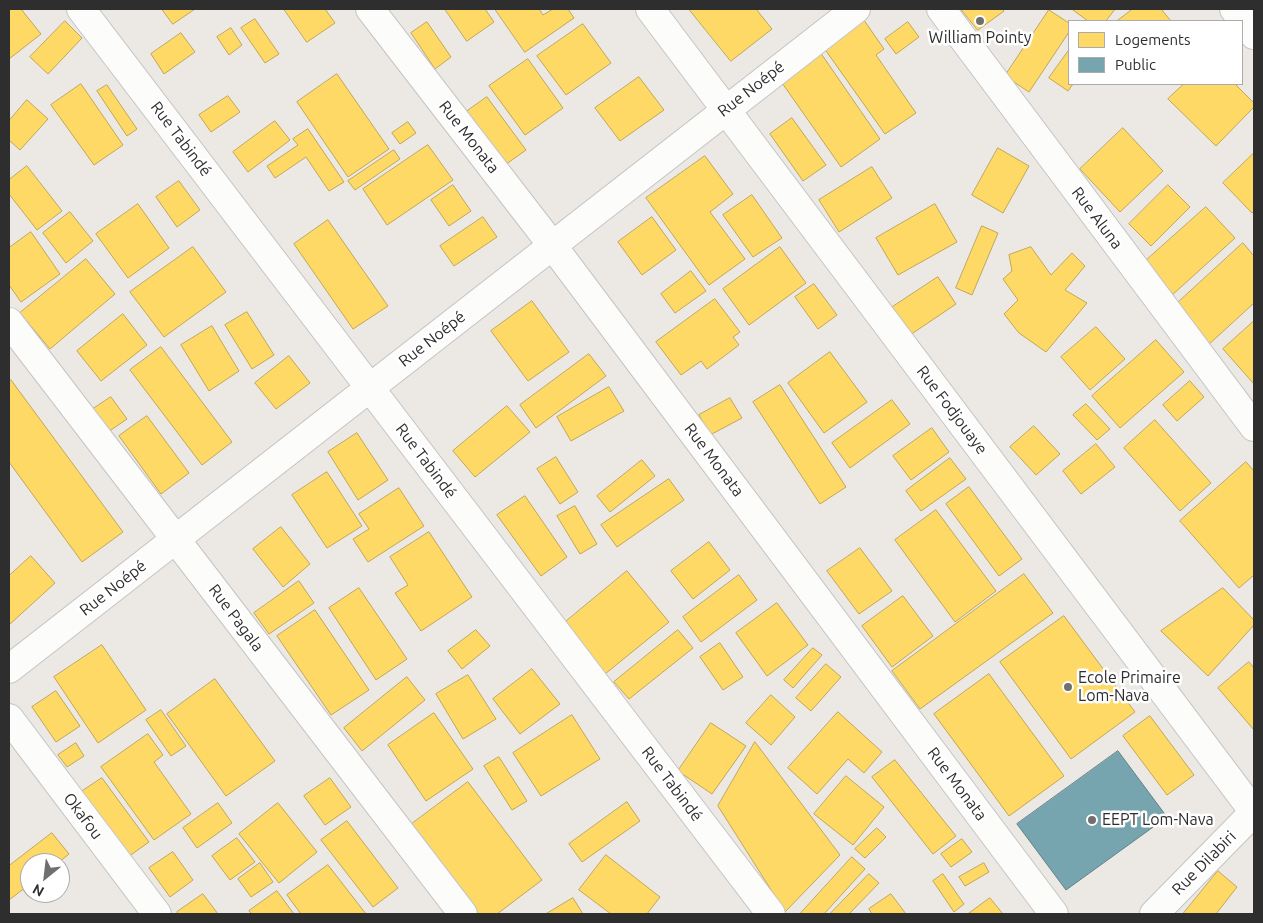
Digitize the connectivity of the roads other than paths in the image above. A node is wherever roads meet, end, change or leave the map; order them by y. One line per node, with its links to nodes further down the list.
1 (81, 9): 13 (street, Rue Tabindé)
2 (370, 9): 11 (street, Rue Monata)
3 (650, 9): 10 (street, Rue Fodjouaye)
4 (856, 9): 10 (street, Rue Noépé)
5 (941, 9): 14 (street, Rue Aluna)
6 (1234, 9): 7 (street)
7 (1242, 20)
8 (1243, 21): 9 (street)
9 (1254, 35)
10 (726, 109): 11 (street, Rue Noépé); 18 (street, Rue Fodjouaye)
11 (552, 245): 13 (street, Rue Noépé); 22 (street, Rue Monata)
12 (9, 322): 15 (street, Rue Pagala)
13 (370, 387): 15 (street, Rue Noépé); 21 (street, Rue Tabindé)
14 (1254, 427)
15 (176, 538): 16 (street, Rue Noépé); 20 (street, Rue Pagala)
16 (9, 669)
17 (9, 718): 19 (street, Okafou)
18 (1254, 812): 23 (street, Rue Dilabiri)
19 (156, 914)
20 (463, 914)
21 (772, 914)
22 (1054, 914)
23 (1154, 914)

